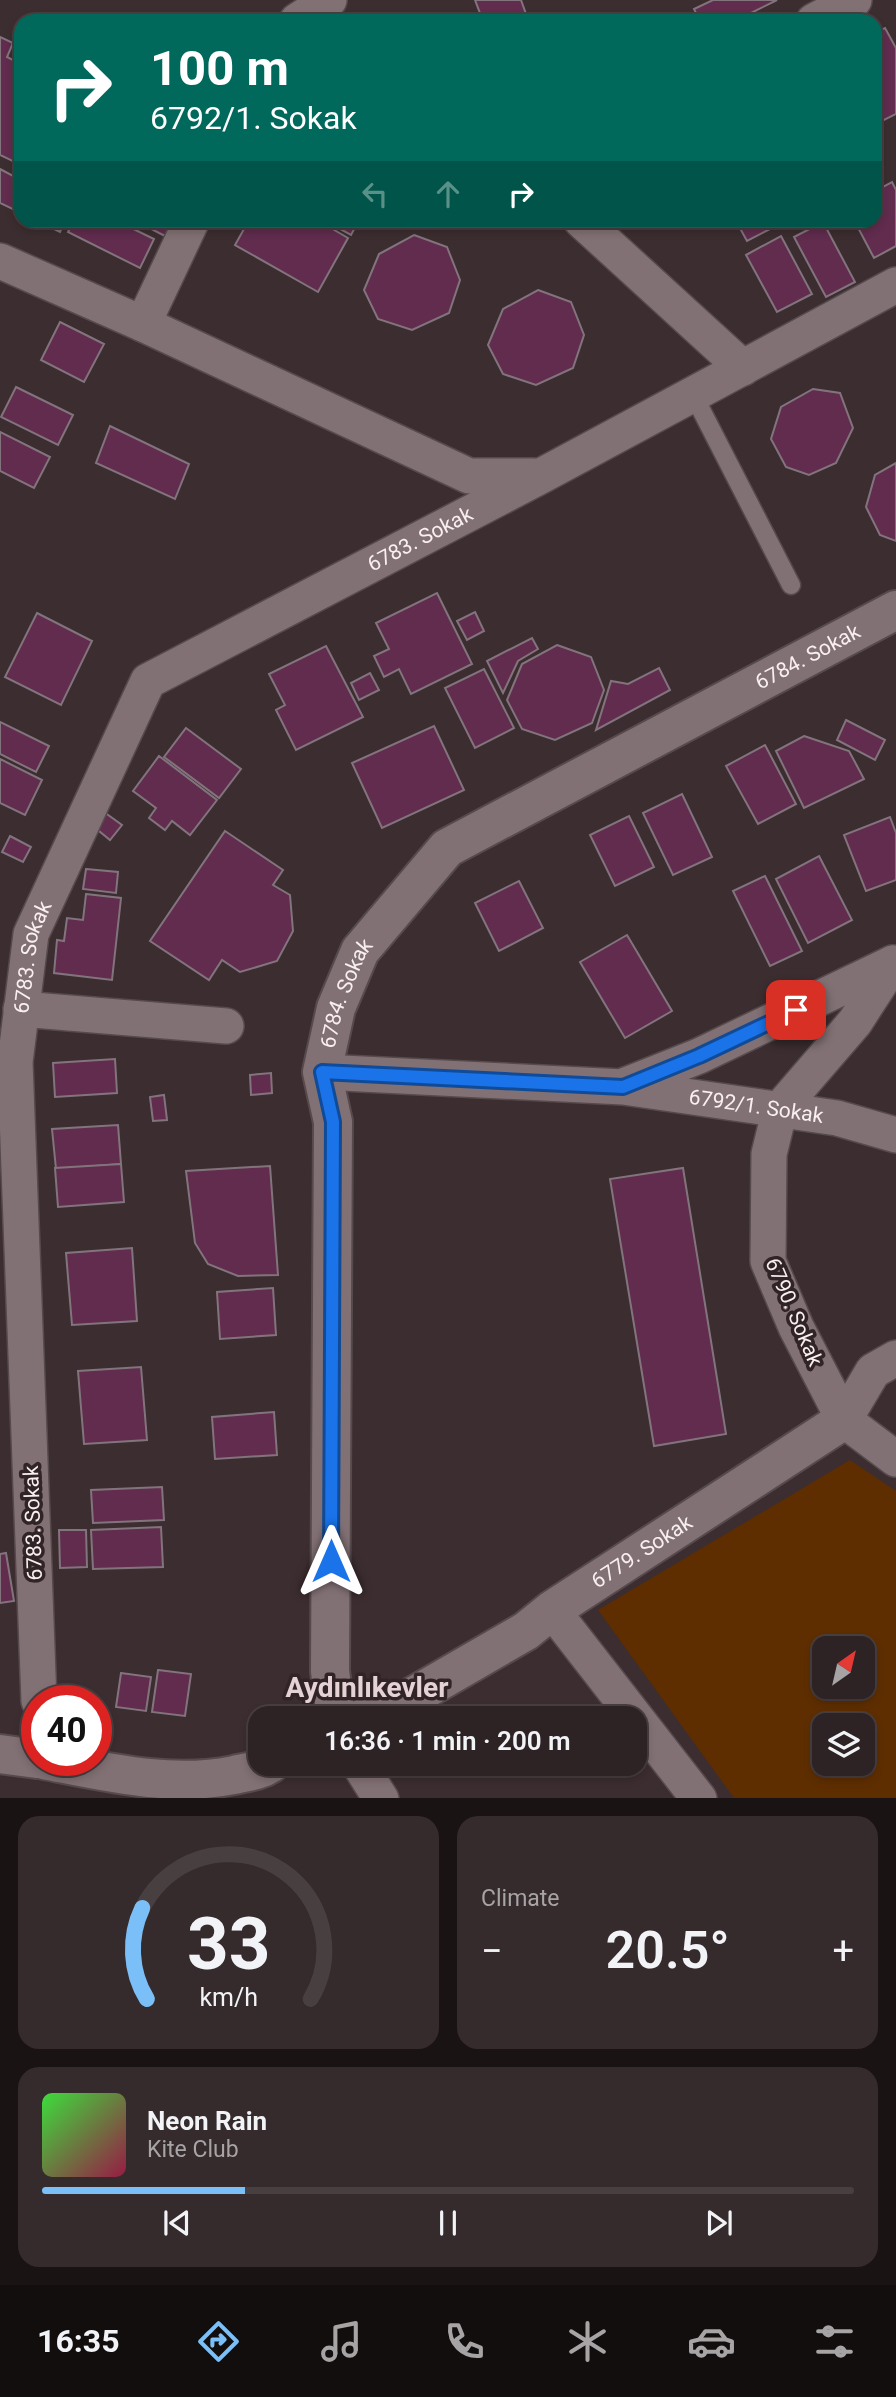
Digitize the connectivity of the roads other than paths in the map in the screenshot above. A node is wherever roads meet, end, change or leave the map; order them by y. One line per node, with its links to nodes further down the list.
1 (328, 0): 3 (street)
2 (854, 0): 4 (street)
3 (307, 14)
4 (827, 14)
5 (187, 228): 9 (street)
6 (590, 228): 10 (street)
7 (4, 273): 9 (street)
8 (896, 285): 10 (street, 6783. Sokak)
9 (144, 324): 12 (street)
10 (743, 368): 11 (street, 6783. Sokak)
11 (693, 394): 12 (street, 6783. Sokak); 13 (lane)
12 (541, 476): 16 (street, 6783. Sokak)
13 (791, 585)
14 (896, 610): 18 (street, 6784. Sokak)
15 (894, 962): 19 (street, 6790. Sokak); 20 (street, 6790. Sokak)
16 (21, 1009): 17 (street); 26 (street, 6783. Sokak)
17 (226, 1026)
18 (322, 1072): 19 (street, 6792/1. Sokak); 27 (street, 6784. Sokak)
19 (623, 1087): 20 (street, 6792/1. Sokak)
20 (780, 1109): 21 (street, 6792/1. Sokak); 23 (street, 6790. Sokak)
21 (896, 1135)
22 (896, 1358): 23 (street, 6779. Sokak)
23 (844, 1420): 24 (street, 6790. Sokak); 25 (street, 6779. Sokak)
24 (896, 1459)
25 (552, 1610): 28 (street, 6779. Sokak); 36 (street)
26 (39, 1685)
27 (334, 1706)
28 (396, 1706)
29 (0, 1754): 30 (street)
30 (21, 1757)
31 (248, 1772): 34 (street)
32 (94, 1776): 34 (street)
33 (367, 1776): 35 (street)
34 (132, 1788)
35 (381, 1798)
36 (699, 1798)

